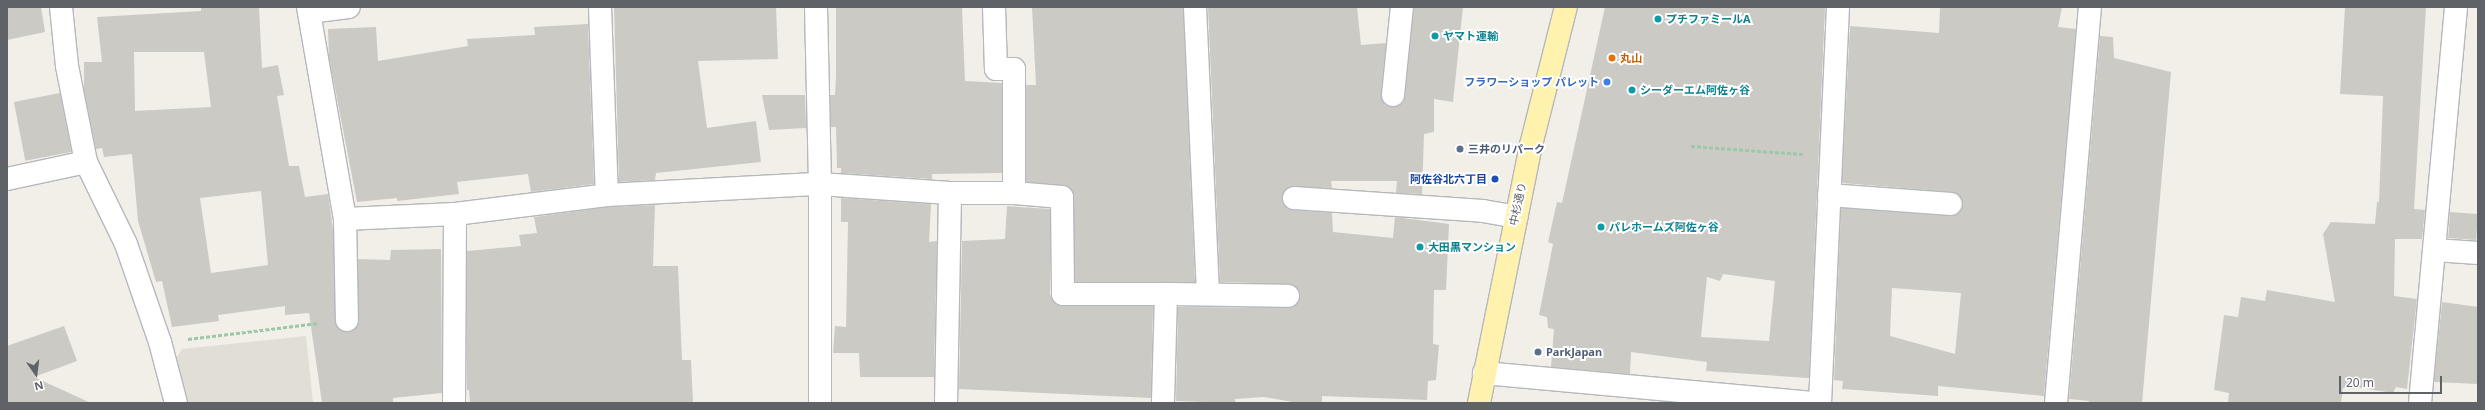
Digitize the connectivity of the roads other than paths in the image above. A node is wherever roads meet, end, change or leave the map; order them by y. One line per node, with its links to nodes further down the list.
1 (61, 7): 14 (street)
2 (349, 7): 12 (street)
3 (600, 7): 19 (street)
4 (816, 7): 16 (street)
5 (994, 7): 18 (street)
6 (1195, 7): 28 (street)
7 (1402, 7): 13 (street)
8 (1566, 7): 24 (main road, 中杉通り)
9 (1838, 7): 20 (street)
10 (2090, 7): 41 (street)
11 (2456, 7): 26 (street)
12 (309, 9): 25 (street)
13 (1393, 95)
14 (86, 162): 15 (street); 33 (street)
15 (7, 179)
16 (820, 184): 17 (street); 19 (street); 35 (street)
17 (950, 193): 18 (street); 36 (street)
18 (1014, 194): 29 (street)
19 (608, 195): 23 (street)
20 (1829, 195): 22 (street); 40 (street)
21 (1294, 198): 24 (street)
22 (1951, 204)
23 (455, 214): 25 (street); 34 (street)
24 (1516, 217): 32 (main road, 中杉通り)
25 (345, 219): 31 (street)
26 (2436, 250): 27 (street); 42 (street)
27 (2478, 253)
28 (1208, 293): 29 (street); 30 (street)
29 (1166, 294): 37 (street)
30 (1288, 296)
31 (347, 320)
32 (1484, 373): 38 (main road, 中杉通り); 39 (street)
33 (176, 403)
34 (454, 403)
35 (820, 403)
36 (946, 403)
37 (1163, 403)
38 (1479, 403)
39 (1816, 403)
40 (1820, 403)
41 (2056, 403)
42 (2420, 403)

